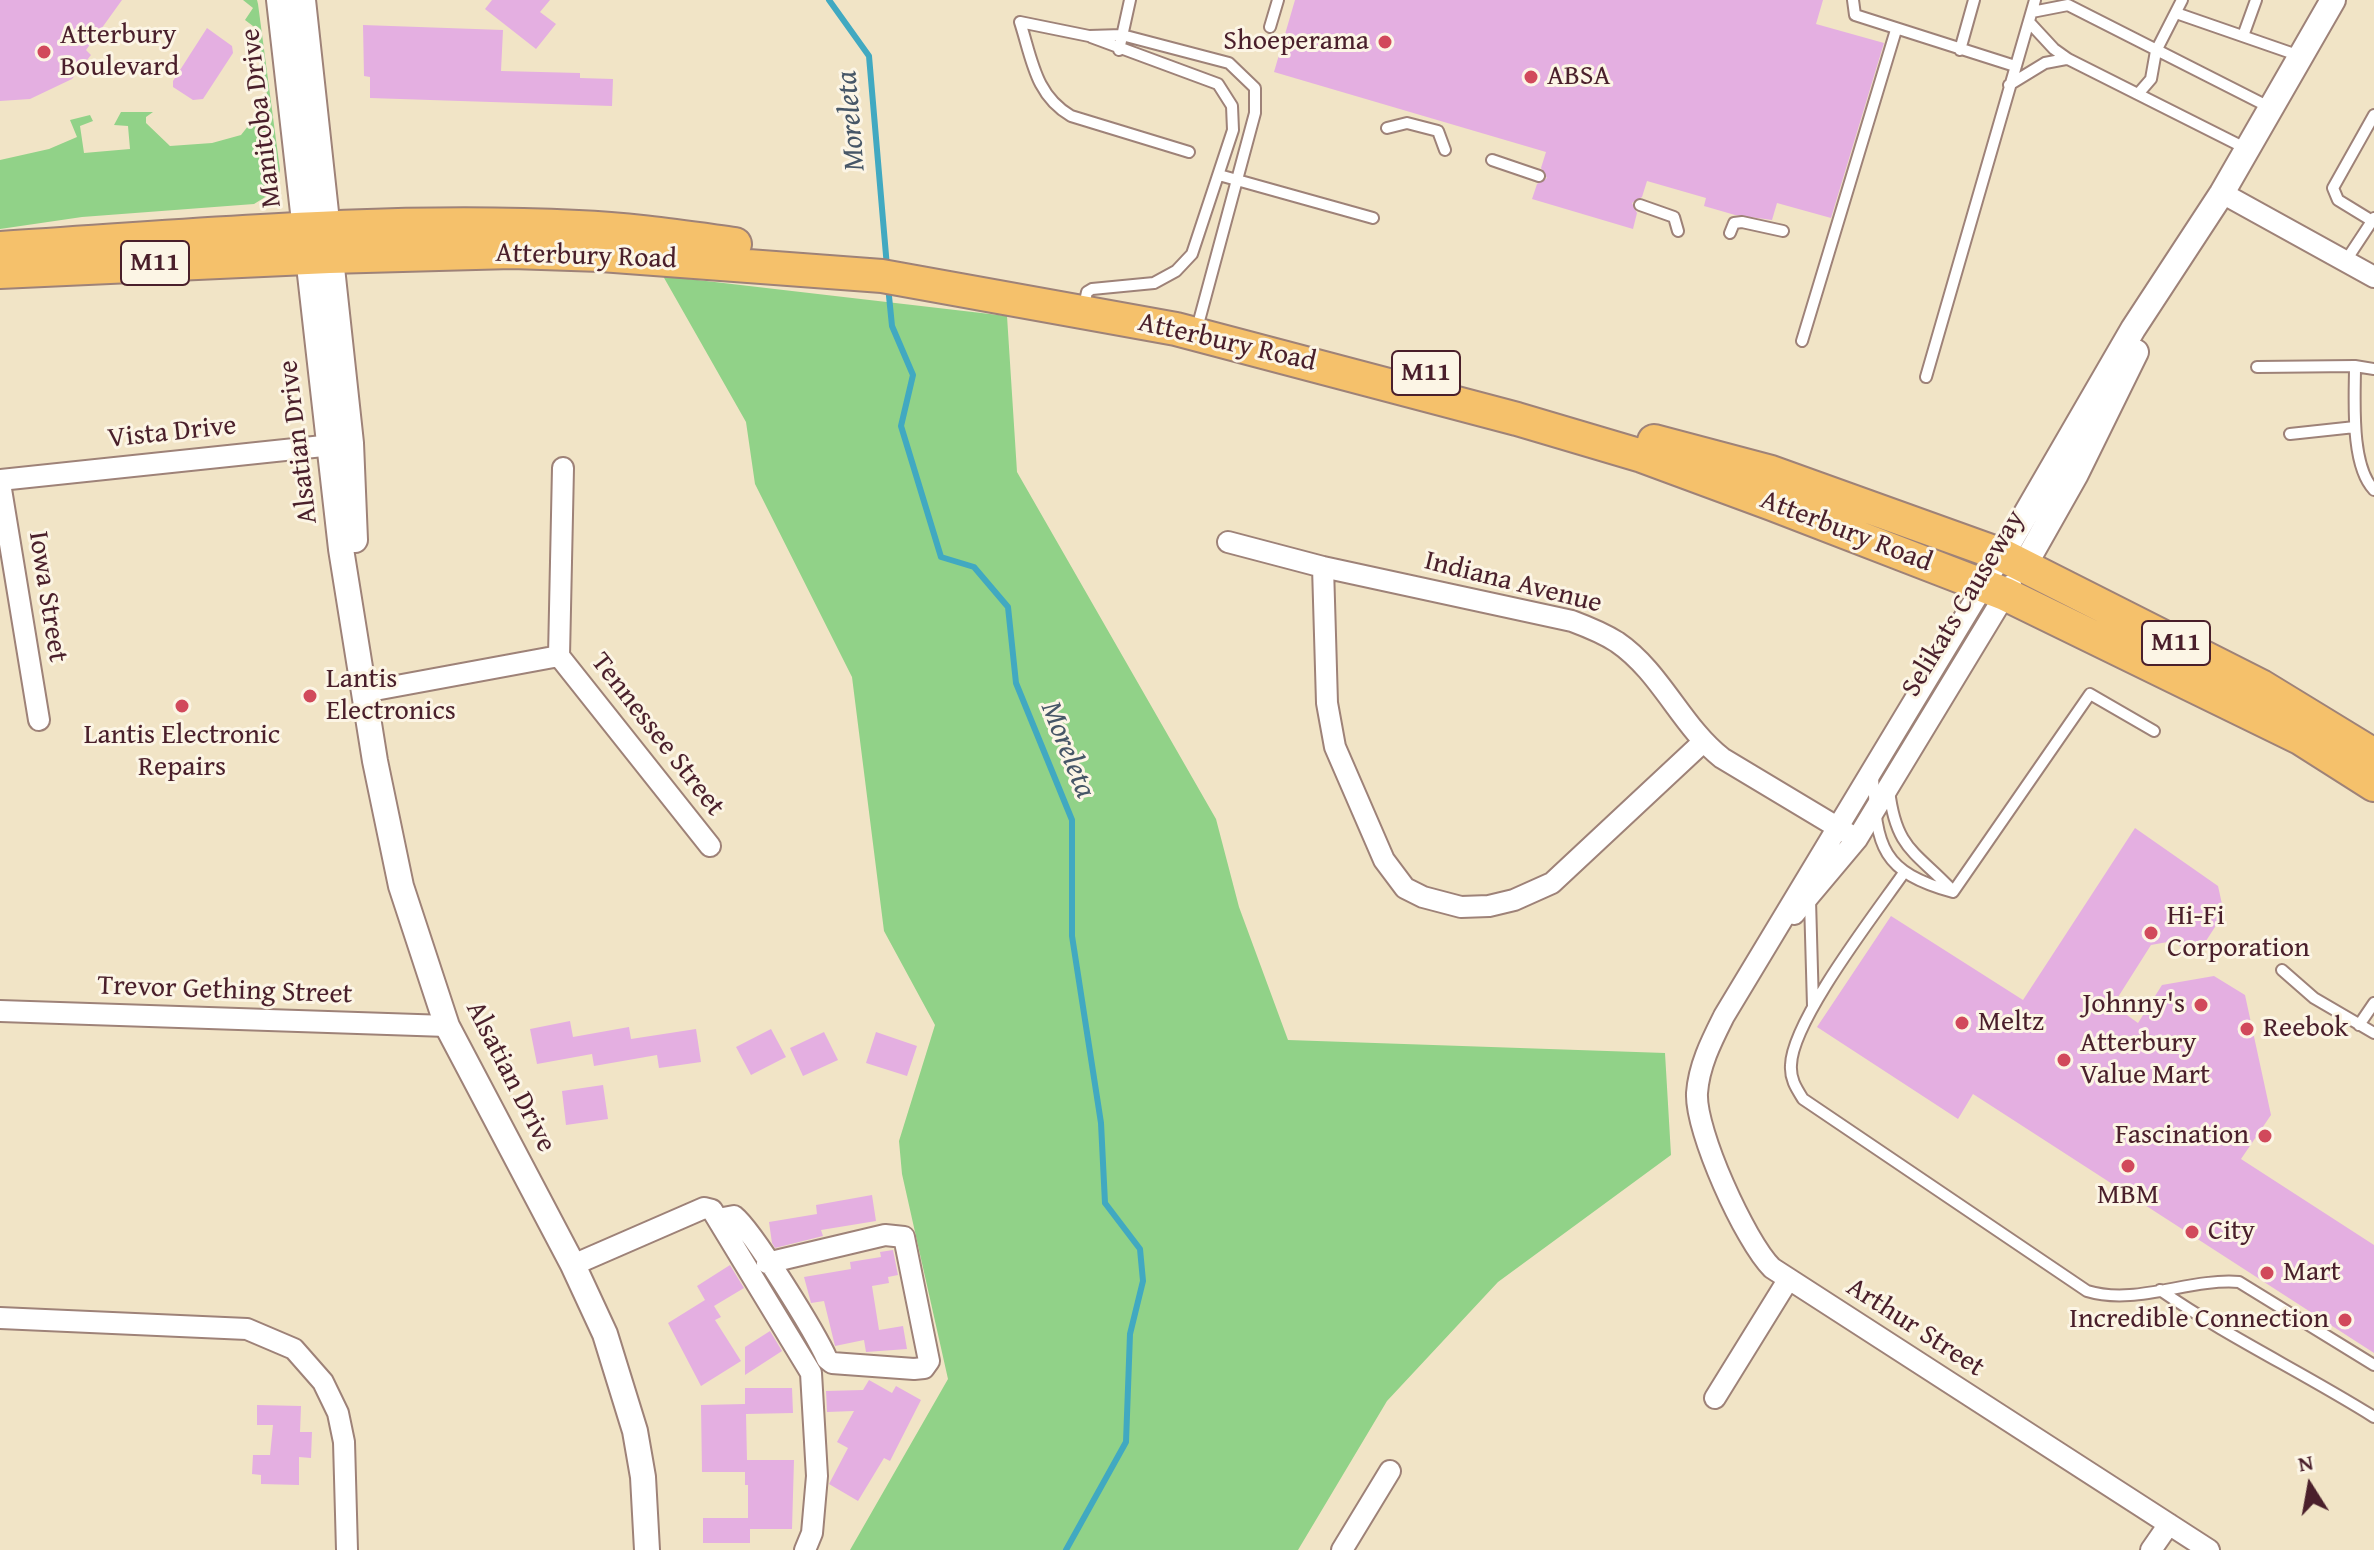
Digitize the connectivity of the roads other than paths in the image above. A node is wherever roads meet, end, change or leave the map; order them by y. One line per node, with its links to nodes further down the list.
1 (268, 0): 20 (lane)
2 (279, 0): 20 (street, Manitoba Drive)
3 (303, 0): 46 (street, Manitoba Drive)
4 (1130, 0): 17 (lane)
5 (1278, 0): 15 (lane)
6 (1853, 0): 16 (lane)
7 (1974, 0): 22 (lane)
8 (2035, 0): 14 (lane)
9 (2182, 0): 13 (lane)
10 (2256, 0): 19 (lane)
11 (2333, 0): 24 (street, Selikats Causeway)
12 (2068, 3): 14 (lane); 23 (lane)
13 (2176, 13): 19 (lane); 23 (lane)
14 (2031, 17): 25 (lane); 26 (lane)
15 (1270, 27)
16 (1896, 30): 22 (lane); 53 (lane)
17 (1122, 35): 18 (lane); 21 (lane); 38 (lane)
18 (1089, 36): 21 (lane); 34 (lane)
19 (2243, 36): 24 (lane)
20 (282, 41): 46 (street, Manitoba Drive)
21 (1119, 50): 36 (lane)
22 (1960, 50): 26 (lane)
23 (2156, 51): 28 (lane); 29 (lane)
24 (2300, 56): 29 (street, Selikats Causeway)
25 (2068, 59): 27 (lane); 28 (lane)
26 (2015, 66): 27 (lane)
27 (2009, 85): 57 (lane)
28 (2138, 94): 32 (lane)
29 (2269, 107): 32 (street, Selikats Causeway)
30 (2374, 115): 42 (lane)
31 (1387, 128): 33 (lane)
32 (2247, 149): 39 (street, Selikats Causeway)
33 (1445, 150)
34 (1189, 152)
35 (1492, 160): 37 (lane)
36 (1219, 175): 38 (lane); 51 (lane)
37 (1539, 176)
38 (1238, 178): 41 (lane); 52 (lane)
39 (2222, 193): 48 (street); 65 (street, Selikats Causeway)
40 (1640, 205): 43 (lane)
41 (1373, 218)
42 (2373, 220): 48 (lane)
43 (1678, 231)
44 (1783, 231): 45 (lane)
45 (1730, 233)
46 (318, 243): 47 (main road, Atterbury Road / M11); 49 (main road, Atterbury Road / M11); 51 (main road, Atterbury Road / M11); 60 (street, Alsatian Drive)
47 (0, 248)
48 (2345, 262): 50 (street)
49 (0, 272)
50 (2374, 277)
51 (1085, 302): 52 (main road, Atterbury Road / M11)
52 (1198, 324): 65 (main road, Atterbury Road / M11); 67 (main road, Atterbury Road / M11)
53 (1802, 341)
54 (2355, 366): 55 (lane); 56 (lane); 58 (lane)
55 (2257, 367)
56 (2374, 369)
57 (1926, 377)
58 (2355, 427): 59 (lane); 63 (lane)
59 (2290, 434)
60 (339, 444): 62 (street, Vista Drive); 69 (street, Alsatian Drive)
61 (563, 468): 68 (street, Tennessee Street)
62 (0, 482): 70 (street, Iowa Street)
63 (2374, 490)
64 (1228, 542): 66 (street, Indiana Avenue)
65 (2013, 561): 67 (street, Selikats Causeway); 73 (main road, Atterbury Road / M11)
66 (1323, 567): 72 (street, Indiana Avenue); 72 (street)
67 (1994, 590): 74 (street, Selikats Causeway); 75 (main road, Atterbury Road / M11); 76 (street, Selikats Causeway)
68 (559, 656): 69 (street); 80 (street, Tennessee Street)
69 (364, 692): 90 (street, Alsatian Drive)
70 (39, 720)
71 (2154, 731): 82 (lane)
72 (1702, 743): 78 (street, Indiana Avenue)
73 (2374, 755)
74 (1873, 768): 77 (lane); 78 (street, Selikats Causeway)
75 (2374, 785)
76 (1889, 787): 77 (street, Selikats Causeway); 82 (lane)
77 (1874, 809): 79 (street, Selikats Causeway); 81 (lane)
78 (1836, 826): 79 (street, Indiana Avenue); 84 (street, Selikats Causeway)
79 (1857, 839): 83 (street, Selikats Causeway)
80 (710, 846)
81 (1903, 874): 82 (lane); 87 (lane)
82 (1953, 892)
83 (1810, 897): 84 (street, Selikats Causeway); 87 (lane)
84 (1771, 937): 92 (street, Selikats Causeway)
85 (2282, 970): 89 (lane)
86 (2374, 1003): 89 (lane)
87 (1813, 1006): 97 (lane)
88 (0, 1011): 90 (street, Trevor Gething Street)
89 (2359, 1025): 91 (lane)
90 (447, 1026): 95 (street, Alsatian Drive)
91 (2374, 1033)
92 (1700, 1071): 96 (street, Arthur Street)
93 (711, 1214): 94 (street); 95 (street); 106 (street)
94 (767, 1263): 94 (street)
95 (573, 1265): 105 (street, Alsatian Drive)
96 (1788, 1280): 100 (street); 103 (street, Arthur Street)
97 (2160, 1290): 99 (lane); 101 (lane)
98 (0, 1318): 104 (street)
99 (2374, 1365)
100 (1715, 1398)
101 (2374, 1417)
102 (1390, 1471): 107 (street)
103 (2169, 1524): 108 (street); 109 (street, Arthur Street)
104 (347, 1550)
105 (647, 1550)
106 (805, 1550)
107 (1342, 1550)
108 (2151, 1550)
109 (2209, 1550)

